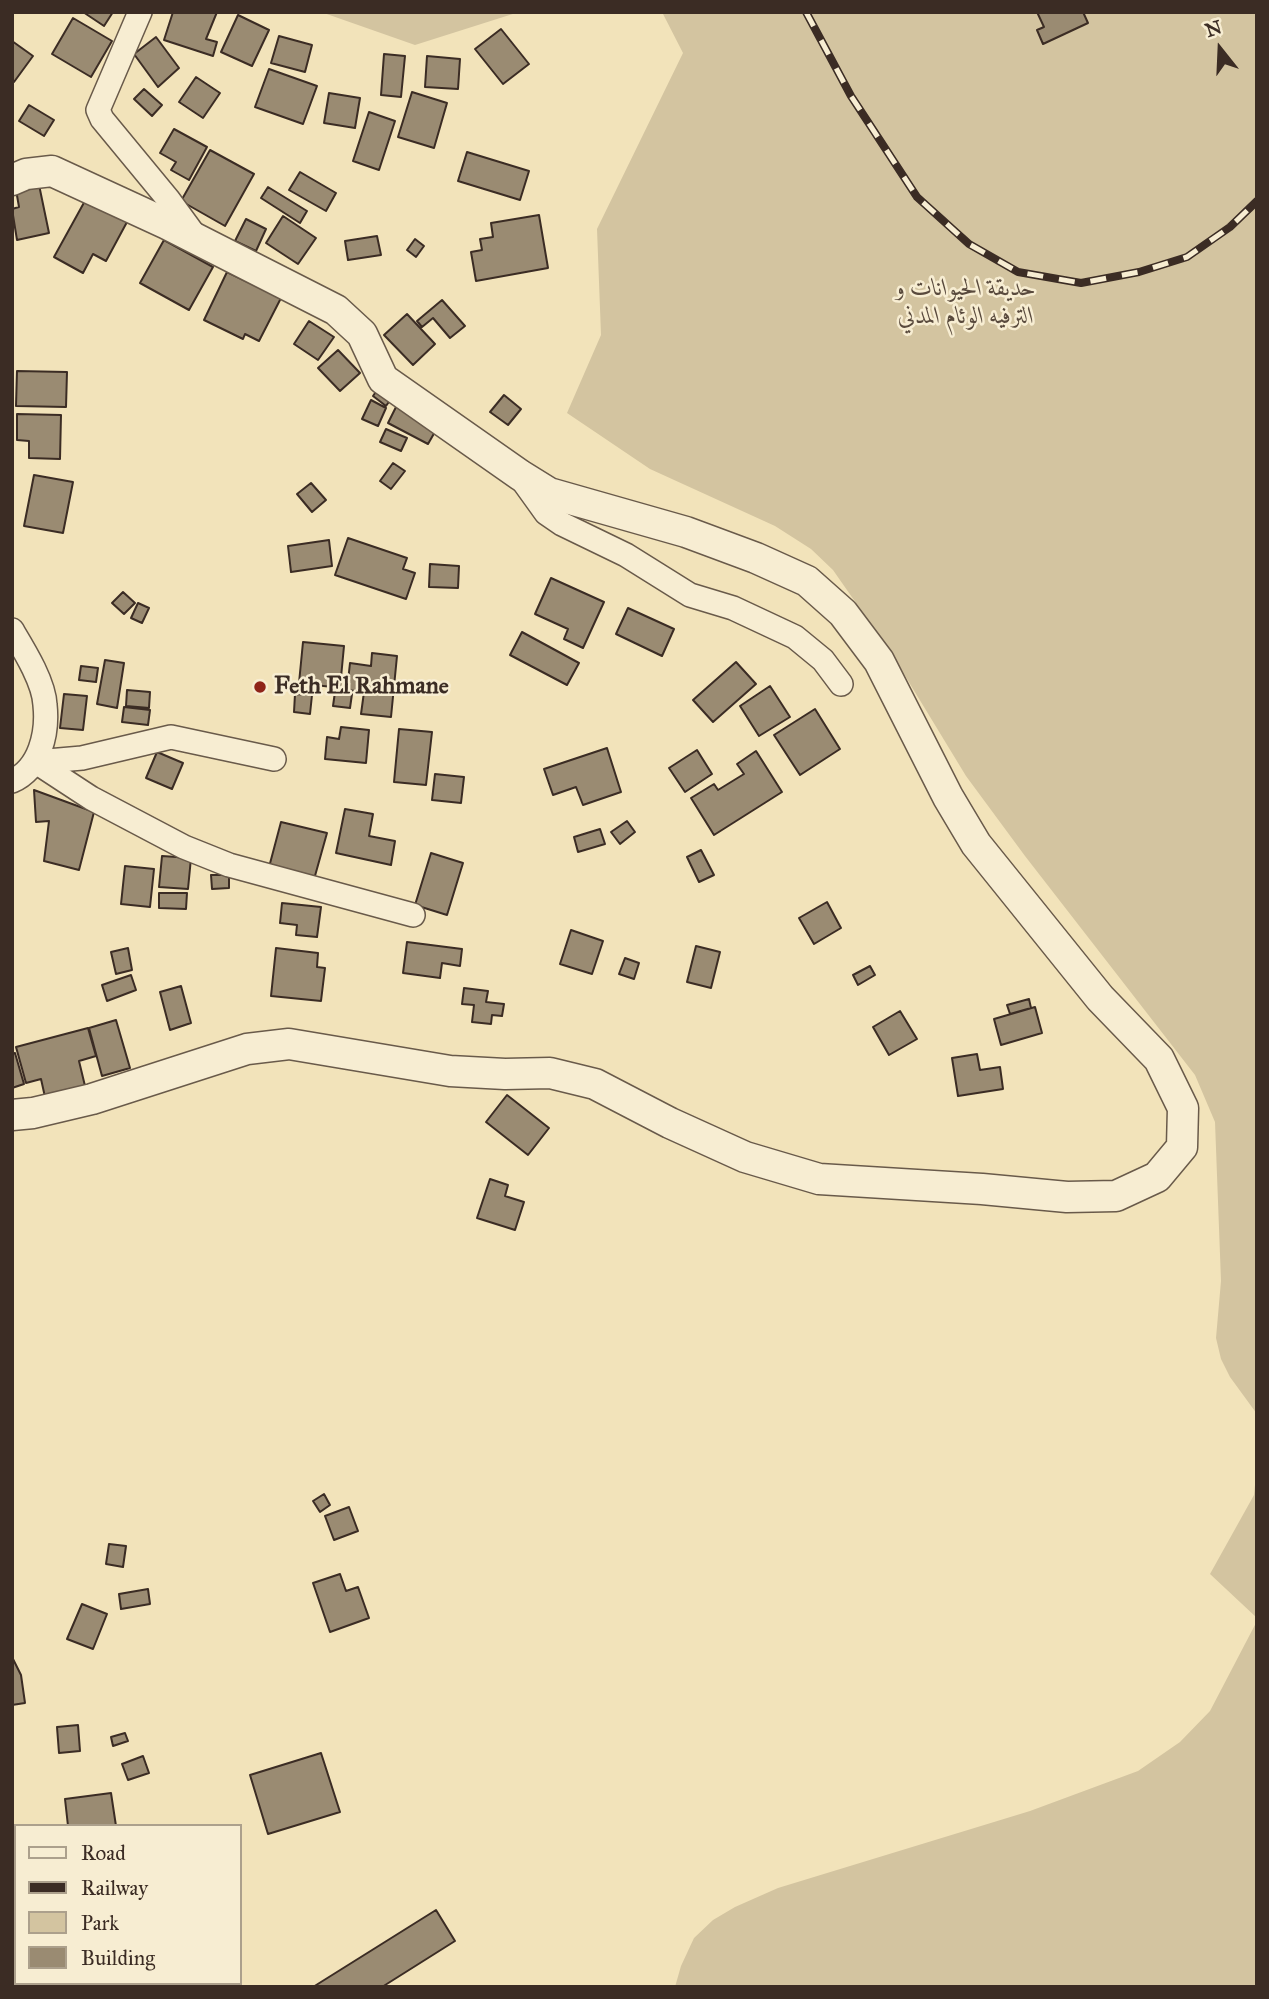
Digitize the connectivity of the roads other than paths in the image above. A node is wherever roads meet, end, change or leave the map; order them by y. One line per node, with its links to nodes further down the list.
1 (140, 12): 3 (street)
2 (12, 180): 3 (street)
3 (198, 240): 4 (street)
4 (520, 475): 6 (street); 11 (street)
5 (12, 630): 8 (street)
6 (841, 684)
7 (274, 760): 8 (street)
8 (36, 762): 9 (street); 10 (street)
9 (12, 781)
10 (413, 915)
11 (12, 1115)

